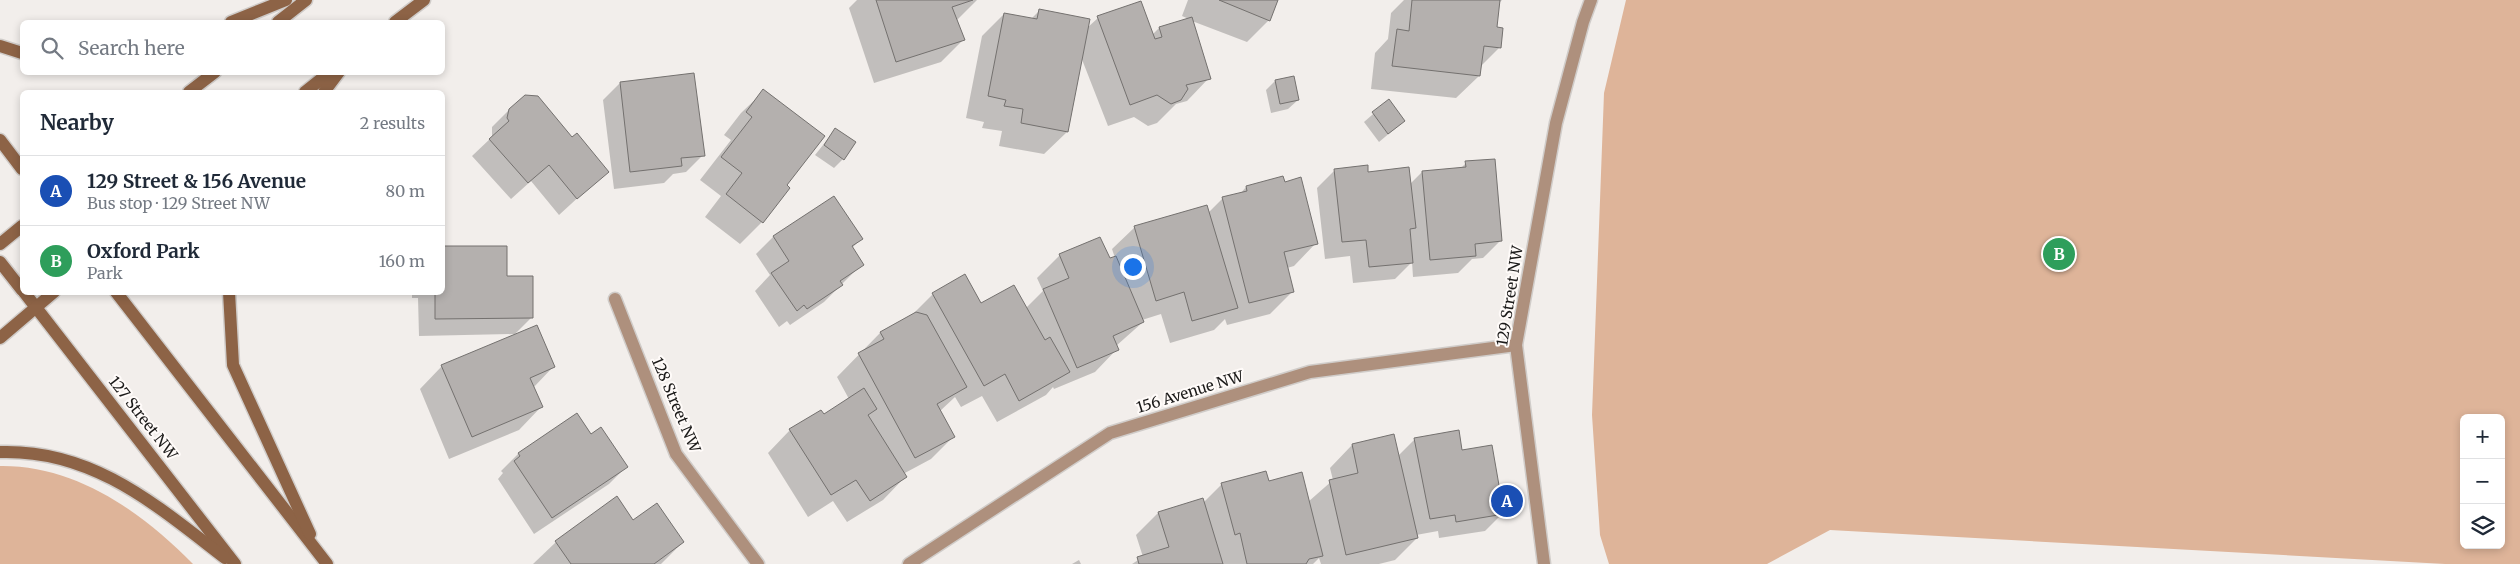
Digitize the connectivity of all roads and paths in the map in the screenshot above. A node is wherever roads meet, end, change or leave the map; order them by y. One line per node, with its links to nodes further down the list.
1 (286, 0): 5 (main road)
2 (306, 0): 6 (main road)
3 (424, 0): 7 (main road)
4 (1592, 0): 29 (street, 129 Street NW)
5 (236, 20)
6 (281, 20)
7 (398, 20)
8 (0, 46): 9 (main road)
9 (20, 53)
10 (211, 75): 13 (main road)
11 (326, 75): 14 (main road)
12 (337, 75): 15 (main road)
13 (192, 90)
14 (308, 90)
15 (326, 90)
16 (0, 140): 17 (main road)
17 (20, 165)
18 (20, 228): 19 (main road)
19 (0, 244)
20 (0, 262): 21 (main road, 127 Street NW)
21 (20, 287)
22 (26, 295): 27 (main road, 127 Street NW)
23 (50, 295): 27 (main road)
24 (118, 295): 31 (main road)
25 (229, 295): 31 (main road)
26 (615, 299): 33 (street, 128 Street NW)
27 (36, 307): 28 (main road); 32 (main road, 127 Street NW)
28 (0, 338)
29 (1516, 345): 34 (street, 156 Avenue NW); 35 (street, 129 Street NW)
30 (0, 452): 32 (main road)
31 (323, 559)
32 (234, 564)
33 (758, 564)
34 (909, 564)
35 (1544, 564)

